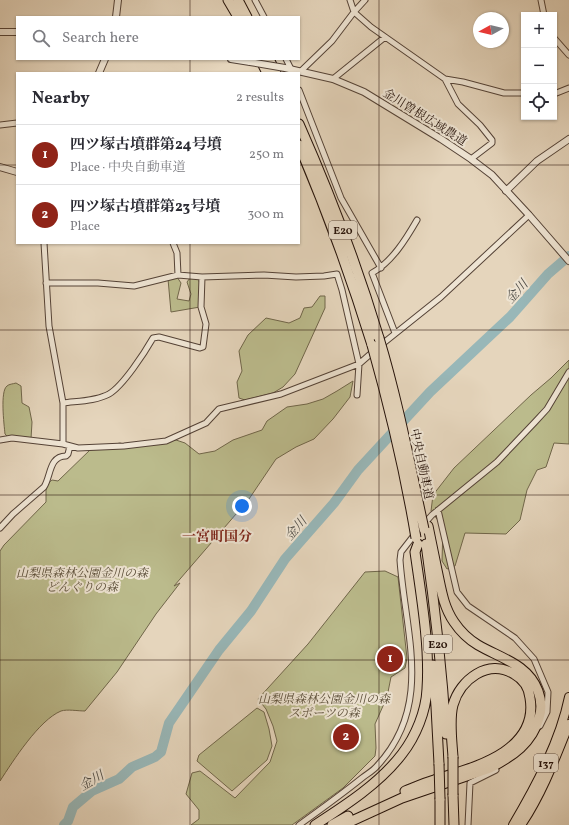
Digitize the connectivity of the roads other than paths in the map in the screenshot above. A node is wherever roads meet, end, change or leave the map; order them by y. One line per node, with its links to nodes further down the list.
1 (118, 0): 10 (street)
2 (228, 0): 11 (highway)
3 (238, 0): 12 (highway)
4 (255, 0): 13 (street)
5 (350, 0): 8 (street)
6 (365, 0): 8 (street)
7 (541, 0): 9 (street)
8 (354, 12): 16 (street); 25 (street)
9 (543, 12)
10 (116, 16)
11 (237, 16)
12 (246, 16)
13 (263, 16)
14 (0, 32): 15 (street)
15 (16, 32)
16 (385, 37): 29 (street); 30 (street)
17 (557, 41): 18 (street)
18 (569, 55)
19 (105, 60): 26 (street)
20 (237, 60): 24 (street, 金川曽根広域農道, bridge)
21 (260, 60): 27 (highway)
22 (270, 60): 28 (highway)
23 (286, 60): 24 (street)
24 (290, 70): 25 (street, 金川曽根広域農道)
25 (301, 71): 30 (street, 金川曽根広域農道)
26 (99, 72)
27 (266, 72)
28 (276, 72)
29 (445, 79): 33 (street); 40 (street)
30 (333, 80): 40 (street, 金川曽根広域農道)
31 (569, 88): 34 (street)
32 (300, 93): 49 (street)
33 (521, 93)
34 (557, 93)
35 (16, 123): 36 (street)
36 (0, 125)
37 (300, 126): 54 (highway, 中央自動車道 / E20)
38 (569, 139): 43 (street)
39 (300, 147): 54 (highway, 中央自動車道 / E20)
40 (471, 159): 43 (street, 金川曽根広域農道)
41 (0, 167): 42 (street)
42 (16, 172)
43 (506, 191): 44 (street, 金川曽根広域農道)
44 (529, 215): 48 (street, 金川曽根広域農道); 53 (street)
45 (417, 220): 49 (street)
46 (44, 244): 52 (street)
47 (173, 244): 50 (street)
48 (569, 261)
49 (381, 268): 53 (street)
50 (178, 275): 51 (street); 52 (street)
51 (202, 277): 55 (street); 58 (street)
52 (46, 283): 58 (street)
53 (394, 333): 55 (street)
54 (376, 342): 64 (highway, 中央自動車道 / E20, bridge); 65 (highway, 中央自動車道 / E20, bridge)
55 (360, 364): 57 (street); 61 (street)
56 (569, 372): 62 (street)
57 (357, 395)
58 (63, 403): 60 (street)
59 (0, 440): 60 (street)
60 (63, 444): 61 (street)
61 (70, 446): 63 (street)
62 (438, 510): 71 (street); 78 (street)
63 (0, 528)
64 (426, 528): 69 (highway, 中央自動車道 / E20); 74 (highway)
65 (417, 541): 70 (highway, 中央自動車道 / E20, bridge); 72 (highway)
66 (569, 697): 67 (highway, 137)
67 (568, 708): 79 (highway, 137)
68 (569, 724): 80 (highway, 137)
69 (450, 758): 70 (highway, 中央自動車道 / E20); 73 (highway)
70 (447, 797): 75 (highway, 中央自動車道 / E20); 76 (highway, 中央自動車道 / E20); 77 (highway)
71 (299, 825)
72 (316, 825)
73 (332, 825)
74 (343, 825)
75 (440, 825)
76 (448, 825)
77 (454, 825)
78 (468, 825)
79 (513, 825)
80 (521, 825)

